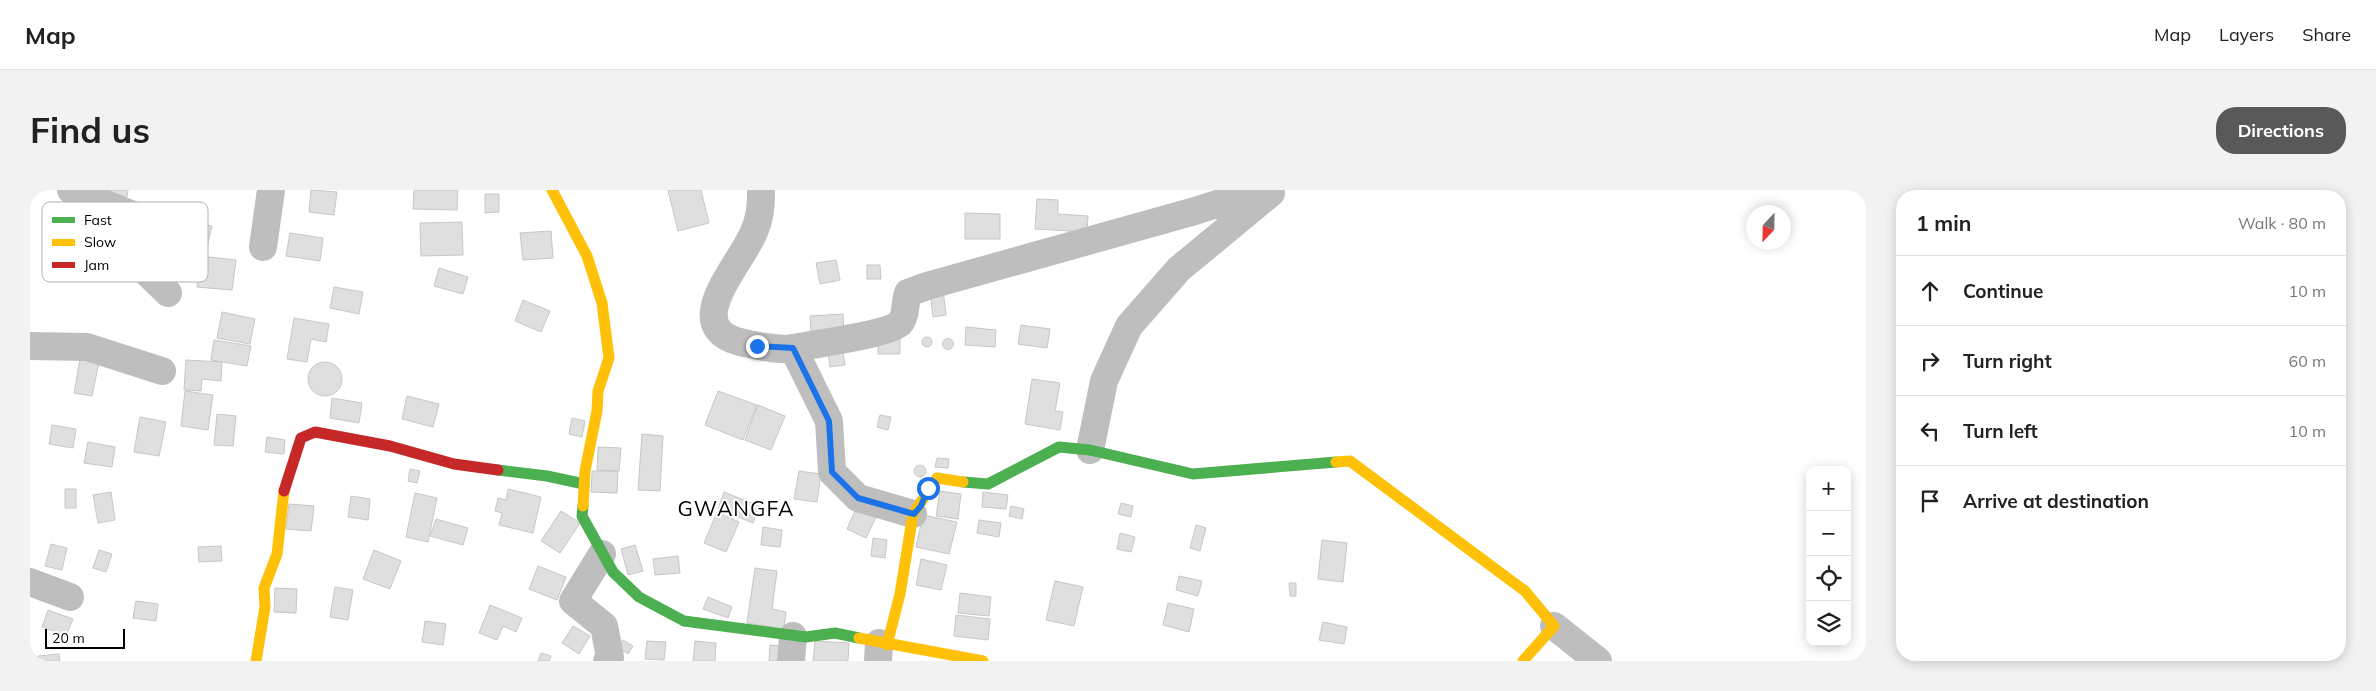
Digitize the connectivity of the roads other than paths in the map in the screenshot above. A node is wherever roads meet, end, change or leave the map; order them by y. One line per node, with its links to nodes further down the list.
1 (71, 190): 7 (street)
2 (271, 190): 8 (street)
3 (552, 190): 15 (street)
4 (761, 190): 12 (street)
5 (1261, 190): 12 (street)
6 (1274, 190): 14 (street)
7 (100, 202)
8 (263, 247)
9 (157, 282): 10 (street)
10 (168, 293)
11 (30, 346): 13 (street)
12 (793, 348): 16 (street)
13 (162, 371)
14 (1090, 450): 16 (street); 20 (street)
15 (584, 484): 17 (street); 23 (street)
16 (914, 514): 22 (street)
17 (602, 554): 21 (street); 24 (street)
18 (31, 578): 19 (street)
19 (70, 597)
20 (1554, 626): 26 (street); 27 (street)
21 (792, 648): 22 (street)
22 (881, 650): 25 (street)
23 (256, 661)
24 (607, 661)
25 (983, 661)
26 (1523, 661)
27 (1598, 661)

